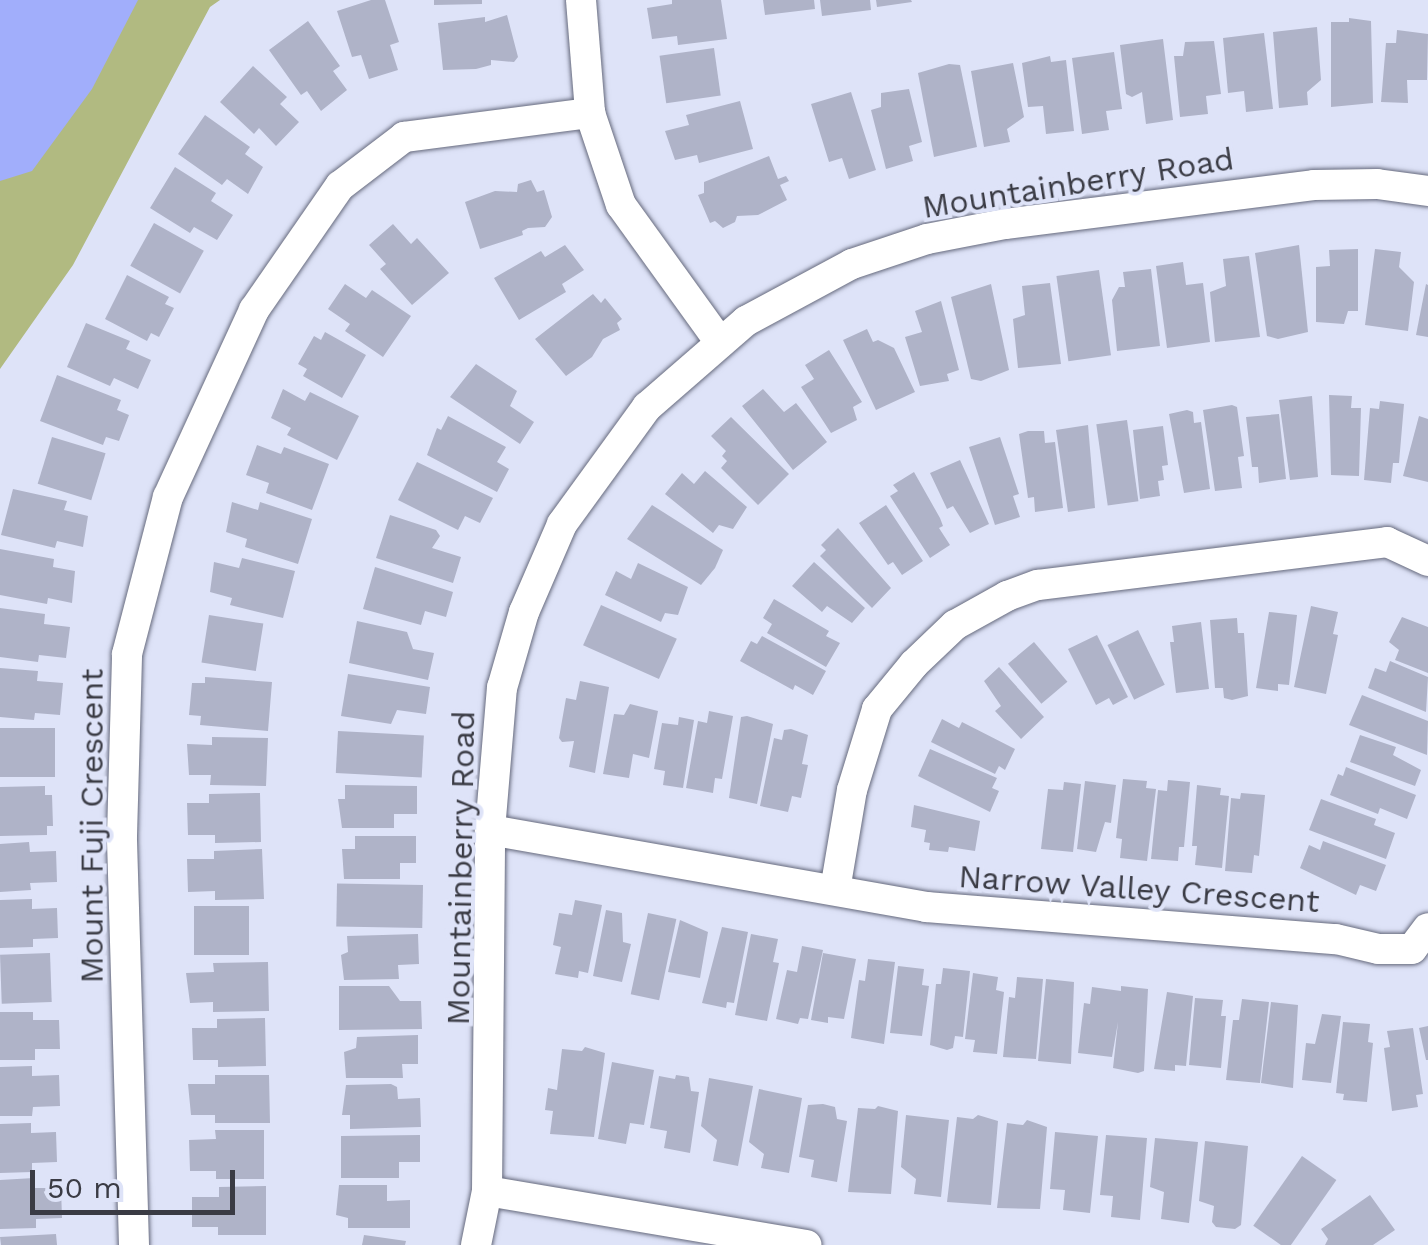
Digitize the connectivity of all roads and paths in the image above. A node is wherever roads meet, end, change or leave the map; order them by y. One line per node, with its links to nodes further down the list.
1 (581, 0): 2 (street)
2 (590, 113): 4 (street); 10 (street, Mount Fuji Crescent)
3 (1428, 191): 4 (street, Mountainberry Road)
4 (720, 341): 6 (street, Mountainberry Road)
5 (1428, 562): 7 (street)
6 (490, 830): 7 (street, Narrow Valley Crescent); 9 (street, Mountainberry Road)
7 (835, 890): 8 (street, Narrow Valley Crescent)
8 (1428, 928)
9 (487, 1190): 11 (street, Mountainberry Road); 12 (street)
10 (134, 1245)
11 (476, 1245)
12 (806, 1245)

